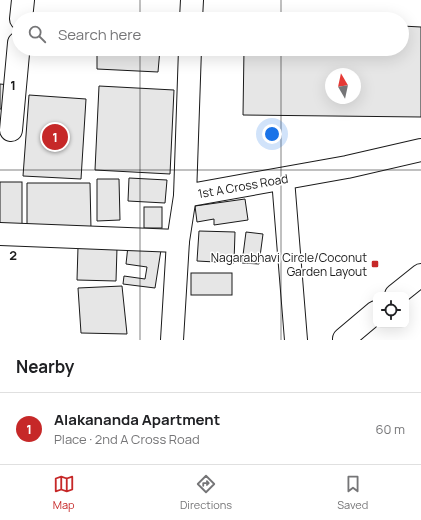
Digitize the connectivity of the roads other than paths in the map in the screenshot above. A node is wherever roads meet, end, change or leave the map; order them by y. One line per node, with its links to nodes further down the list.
1 (23, 0): 3 (street)
2 (192, 0): 4 (street)
3 (22, 12)
4 (191, 12)
5 (18, 56): 7 (street)
6 (190, 56): 10 (street, 1st A Cross Road)
7 (11, 130)
8 (421, 150): 9 (street, 1st A Cross Road)
9 (283, 179): 10 (street, 1st A Cross Road); 17 (street)
10 (185, 196): 12 (street)
11 (0, 234): 12 (street)
12 (178, 242): 16 (street)
13 (421, 275): 14 (street)
14 (400, 292)
15 (373, 315): 18 (street)
16 (172, 340)
17 (296, 340)
18 (343, 340)

